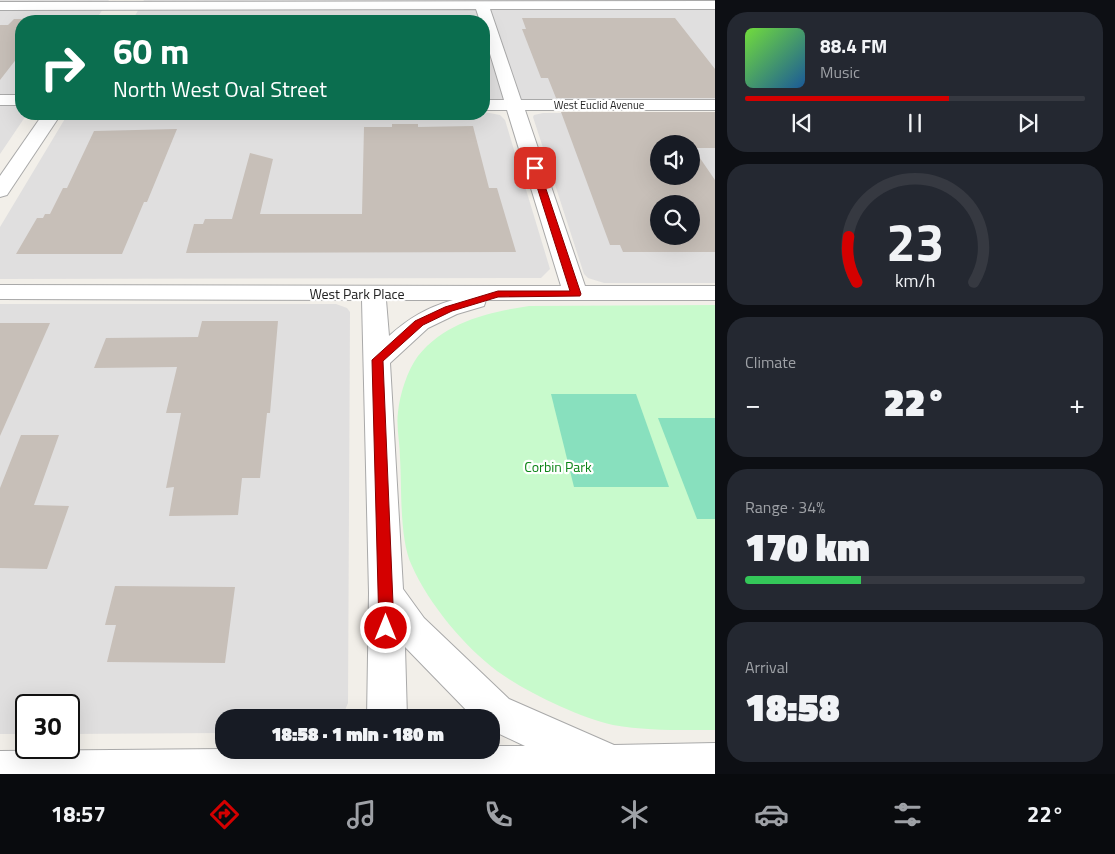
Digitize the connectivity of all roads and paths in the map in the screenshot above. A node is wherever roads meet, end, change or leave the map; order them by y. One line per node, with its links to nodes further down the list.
1 (124, 3): 2 (street); 3 (street); 5 (street)
2 (0, 6)
3 (482, 6): 4 (street); 6 (street)
4 (715, 6)
5 (116, 15)
6 (485, 15)
7 (490, 31): 11 (street)
8 (0, 100): 9 (street)
9 (15, 100)
10 (490, 105): 11 (street, West Euclid Avenue)
11 (514, 105): 12 (street, West Euclid Avenue); 18 (street)
12 (715, 105)
13 (48, 120): 14 (street)
14 (1, 186)
15 (0, 292): 16 (street, West Park Place)
16 (374, 294): 17 (street, West Park Place); 20 (street)
17 (498, 294): 18 (street, West Park Place); 20 (street)
18 (576, 294): 19 (street, West Park Place)
19 (715, 294)
20 (377, 360): 21 (street)
21 (386, 592): 22 (street); 25 (street)
22 (387, 709)
23 (387, 759): 25 (street); 26 (street)
24 (715, 764): 25 (street)
25 (613, 769)
26 (0, 772)

